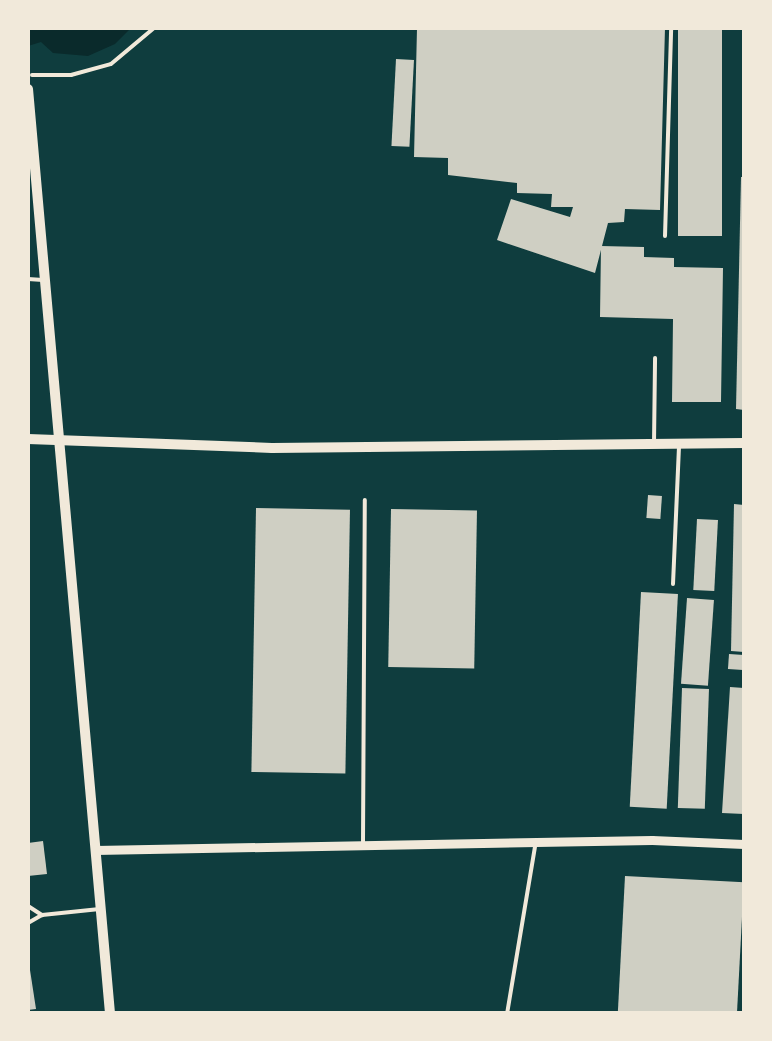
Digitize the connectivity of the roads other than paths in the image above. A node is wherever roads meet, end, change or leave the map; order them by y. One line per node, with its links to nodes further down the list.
1 (670, 28): 4 (lane)
2 (28, 89): 3 (street)
3 (28, 98): 6 (street)
4 (664, 236)
5 (28, 280): 6 (lane)
6 (44, 280): 9 (street)
7 (655, 358): 11 (lane)
8 (28, 440): 9 (street)
9 (58, 442): 11 (street); 18 (street)
10 (744, 443): 12 (street)
11 (654, 444): 12 (street)
12 (679, 444): 14 (lane)
13 (365, 500): 16 (lane)
14 (673, 584)
15 (536, 841): 16 (street); 17 (street); 24 (lane)
16 (363, 844): 18 (street)
17 (744, 844)
18 (95, 850): 20 (street)
19 (28, 906): 21 (lane)
20 (101, 909): 21 (lane); 23 (street)
21 (42, 914): 22 (lane)
22 (28, 923)
23 (110, 1014)
24 (507, 1014)

